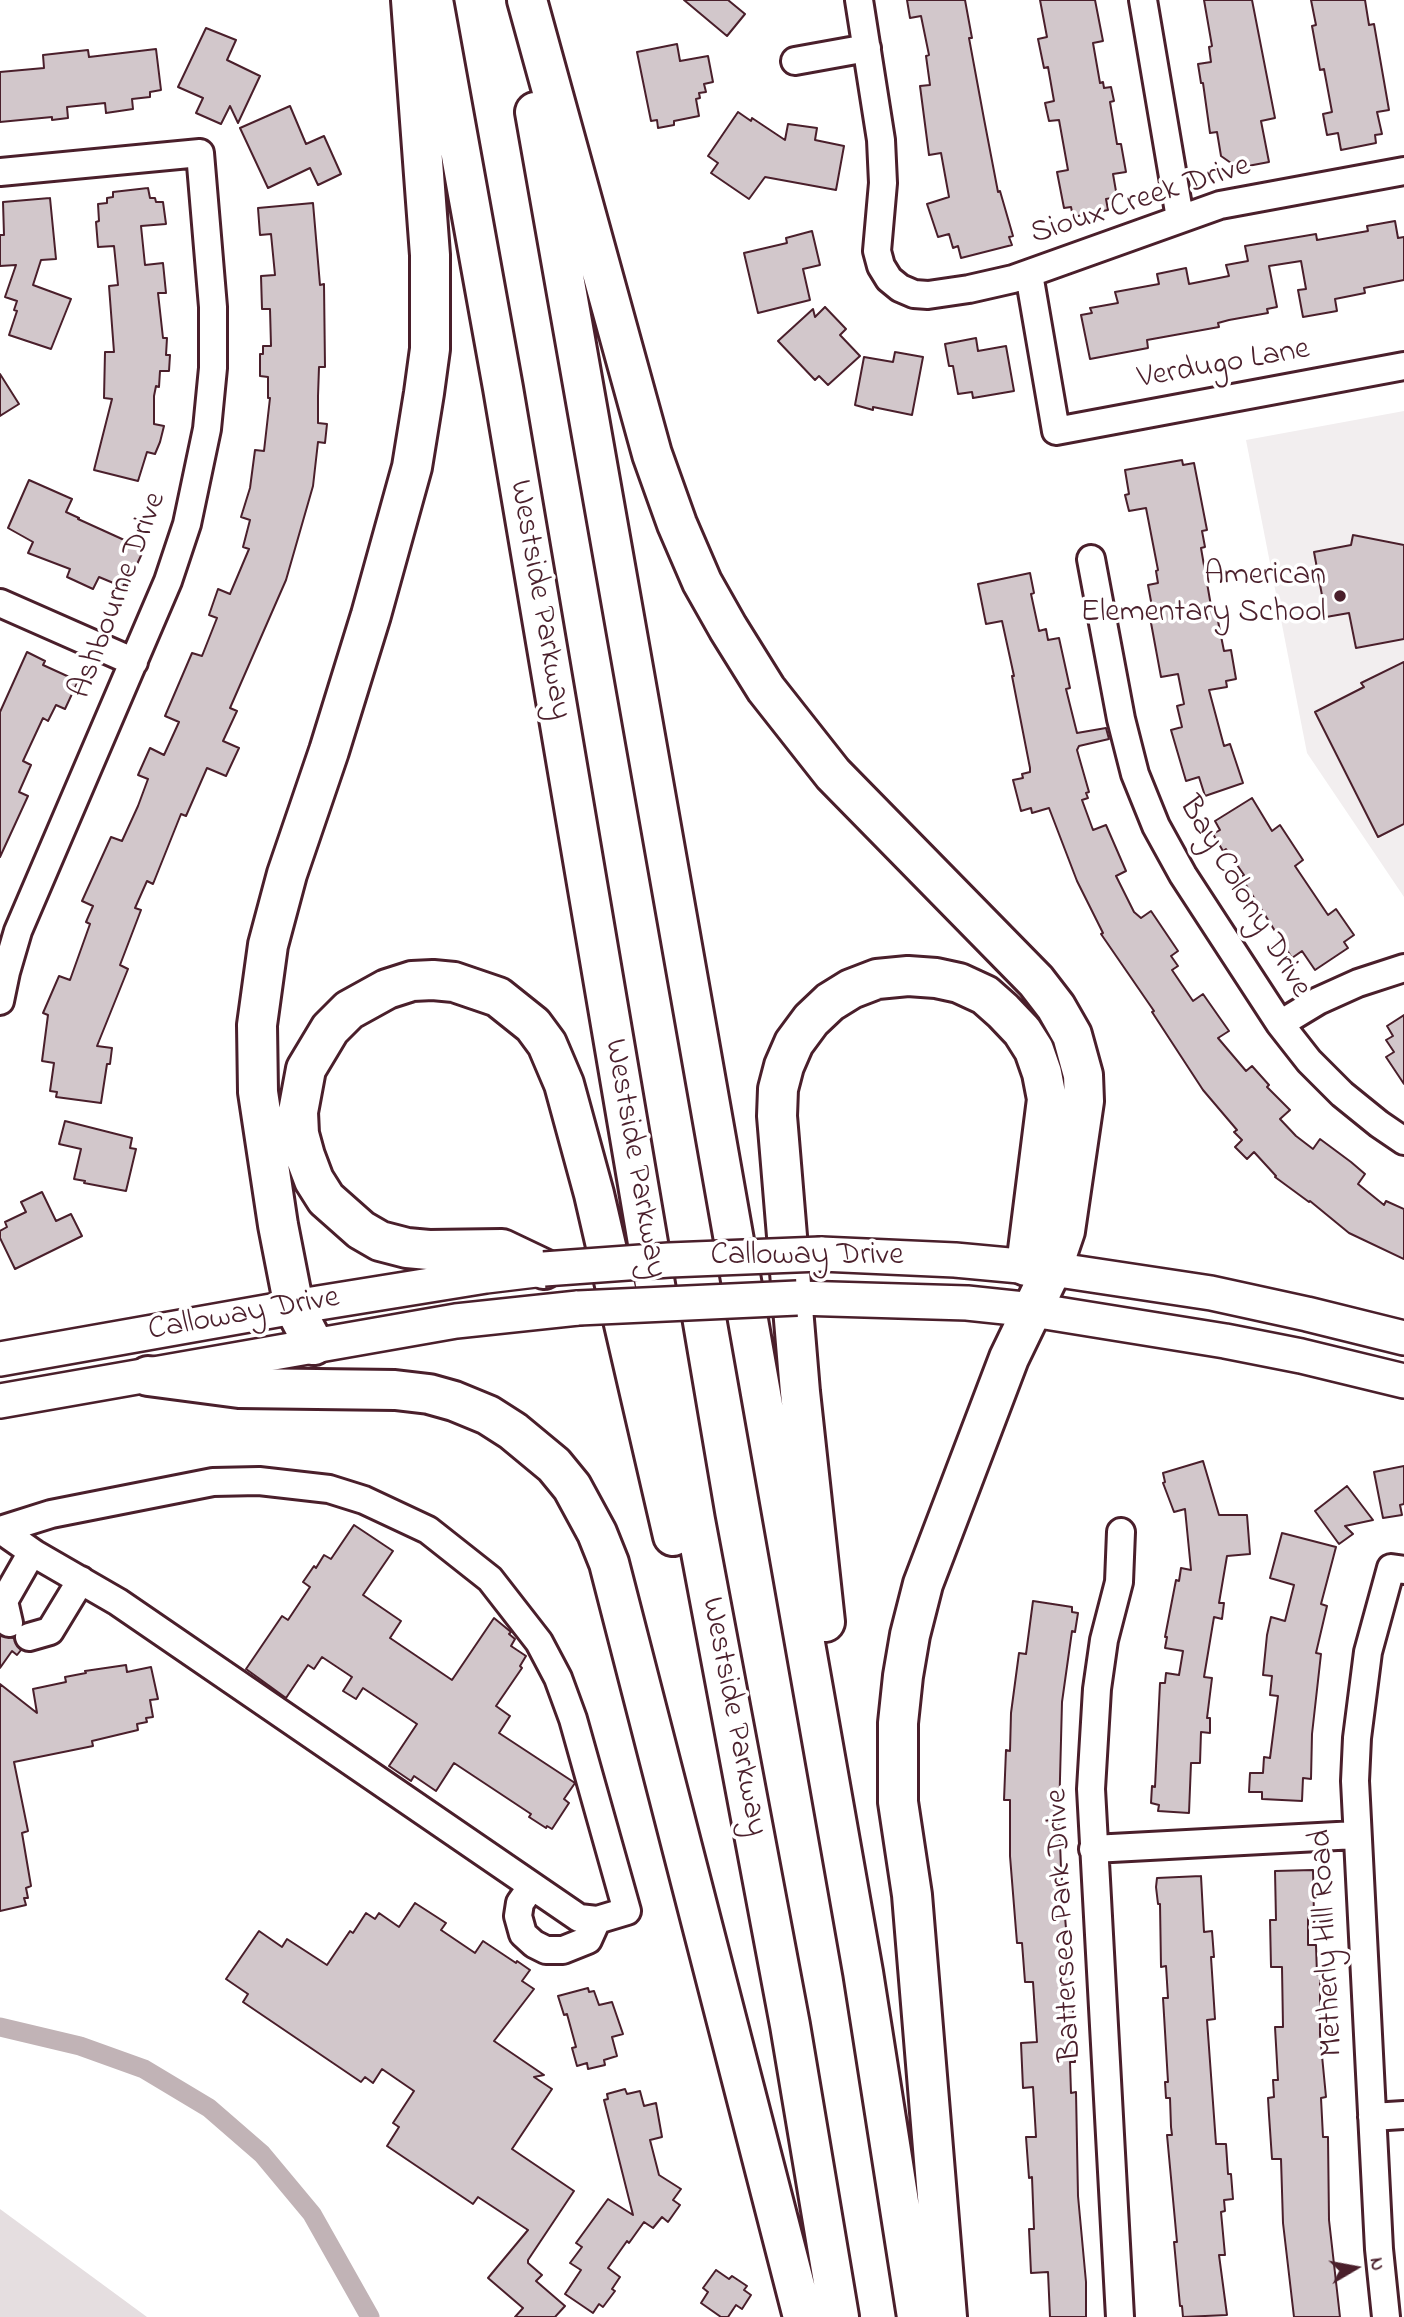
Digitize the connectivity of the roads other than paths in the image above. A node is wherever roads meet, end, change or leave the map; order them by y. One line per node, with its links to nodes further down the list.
1 (411, 0): 23 (highway)
2 (433, 0): 41 (highway, Westside Parkway)
3 (516, 0): 40 (highway)
4 (527, 0): 21 (highway)
5 (859, 0): 7 (street)
6 (1143, 0): 11 (street)
7 (867, 48): 8 (street); 12 (street, Sioux Creek Drive)
8 (795, 61)
9 (1404, 171): 11 (street, Sioux Creek Drive)
10 (0, 172): 16 (street, Ashbourne Drive)
11 (1180, 218): 12 (street, Sioux Creek Drive)
12 (1028, 274): 13 (street, Verdugo Lane)
13 (1404, 366)
14 (1091, 559): 19 (street, Bay Colony Drive)
15 (0, 604): 16 (street)
16 (134, 662): 18 (street, Ashbourne Drive)
17 (1404, 968): 19 (street)
18 (0, 1001)
19 (1280, 1024): 20 (street, Bay Colony Drive)
20 (1404, 1141)
21 (1039, 1267): 22 (main road, Calloway Drive, bridge); 24 (highway); 25 (main road, Calloway Drive); 40 (highway)
22 (544, 1269): 23 (main road, Calloway Drive); 41 (highway)
23 (294, 1307): 26 (highway); 27 (main road, Calloway Drive)
24 (1033, 1310): 26 (main road, Calloway Drive, bridge); 29 (main road, Calloway Drive); 47 (highway)
25 (1404, 1338)
26 (314, 1345): 28 (main road, Calloway Drive)
27 (0, 1359)
28 (148, 1376): 30 (main road, Calloway Drive); 44 (highway)
29 (1404, 1381)
30 (0, 1401)
31 (0, 1530): 33 (street); 39 (street)
32 (1121, 1532): 37 (street, Battersea Park Drive)
33 (32, 1552): 35 (street); 35 (street)
34 (1398, 1569): 36 (street, Metherly Hill Road)
35 (81, 1580): 38 (street)
36 (1356, 1835): 37 (street); 43 (street, Metherly Hill Road)
37 (1093, 1849): 48 (street, Battersea Park Drive)
38 (532, 1886): 39 (street); 39 (street)
39 (597, 1920)
40 (863, 1972): 46 (highway)
41 (790, 2025): 45 (highway, Westside Parkway)
42 (1404, 2115): 43 (street)
43 (1371, 2117): 49 (street, Metherly Hill Road)
44 (803, 2317)
45 (839, 2317)
46 (917, 2317)
47 (947, 2317)
48 (1120, 2317)
49 (1387, 2317)

